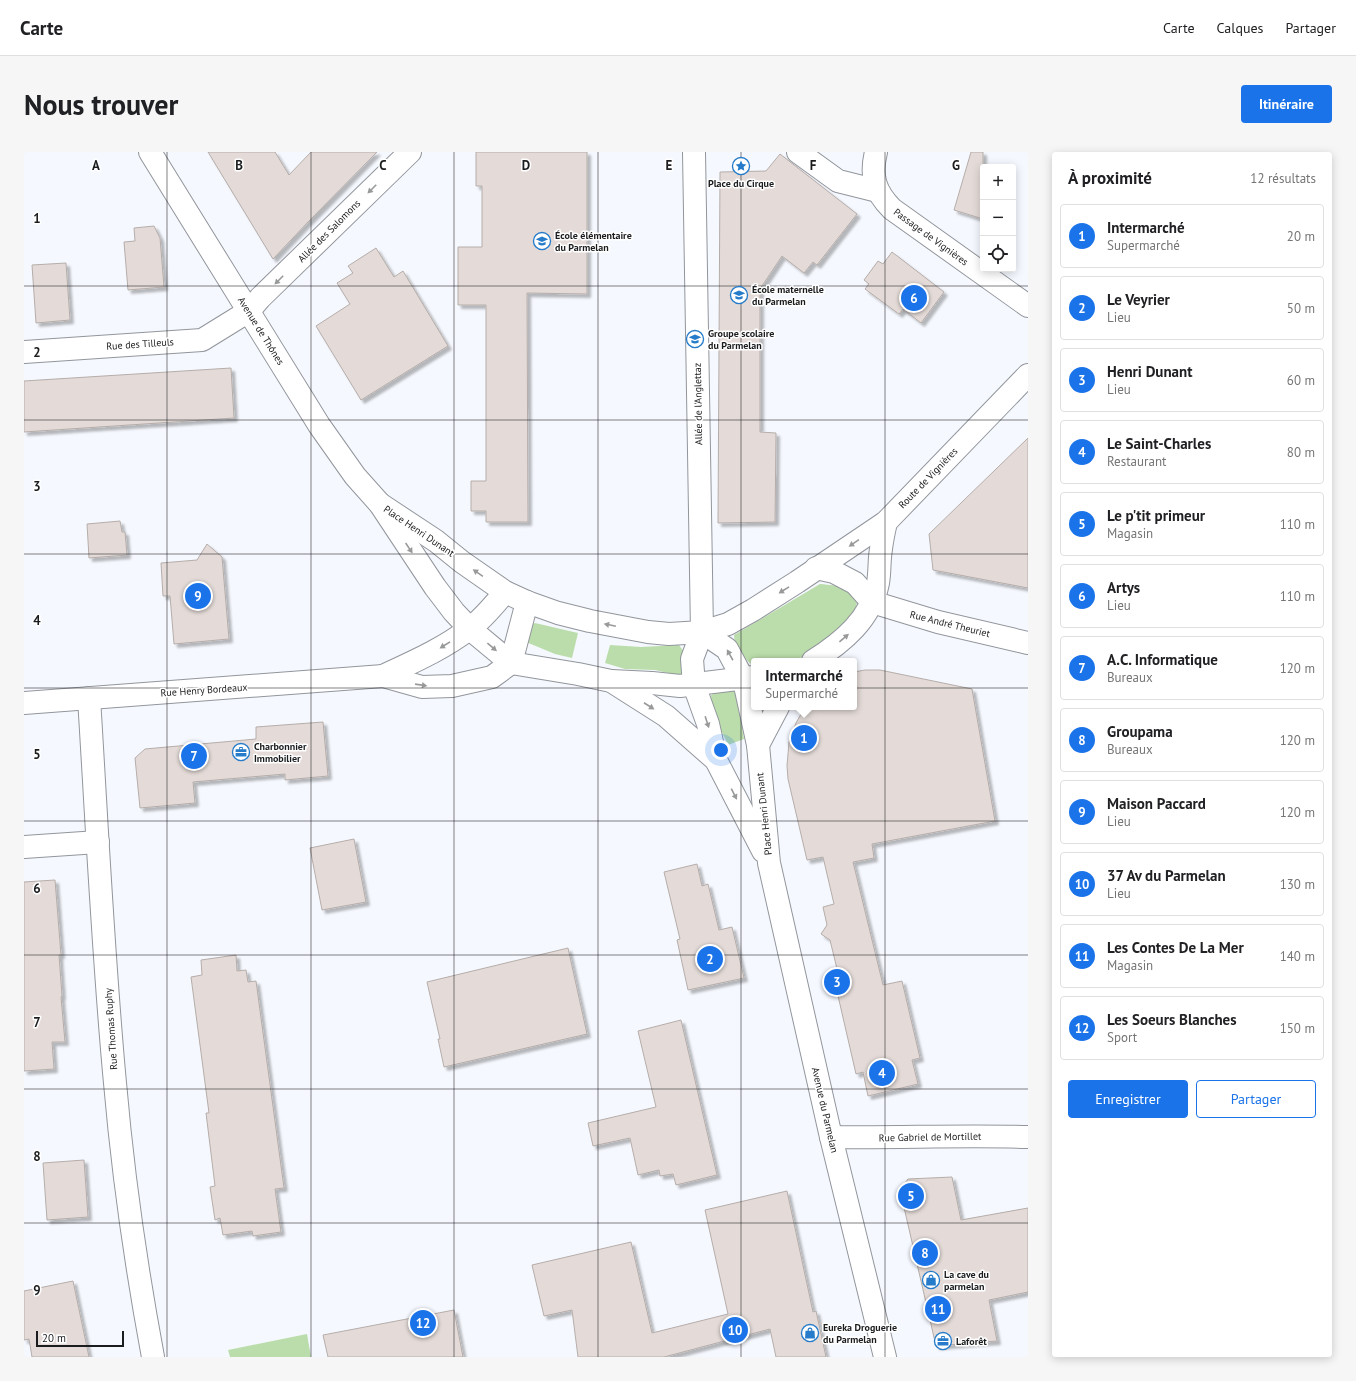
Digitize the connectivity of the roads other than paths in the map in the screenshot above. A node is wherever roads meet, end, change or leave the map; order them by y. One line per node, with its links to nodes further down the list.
1 (150, 152): 8 (street, Avenue de Thônes)
2 (410, 152): 8 (street, Allée des Salomons, one-way to 8)
3 (694, 152): 18 (street, Allée de l'Anglettaz)
4 (798, 152): 6 (street)
5 (876, 152): 6 (street, Passage de Vignières)
6 (878, 191): 7 (street, Passage de Vignières)
7 (1028, 306)
8 (249, 311): 9 (street, Rue des Tilleuls); 11 (street, Avenue de Thônes)
9 (24, 352)
10 (1028, 375): 12 (street, Route de Vignières)
11 (380, 504): 14 (street, Place Henri Dunant, one-way to 11); 17 (street, Place Henri Dunant, one-way to 17)
12 (886, 522): 13 (street, Route de Vignières, one-way to 13); 16 (street)
13 (816, 568): 16 (street); 18 (street, Place Henri Dunant, one-way to 18)
14 (505, 592): 15 (street, Place Henri Dunant); 17 (street, Rue Henry Bordeaux)
15 (527, 602): 18 (street, Place Henri Dunant, one-way to 15); 21 (street)
16 (872, 602): 19 (street, Rue André Theuriet); 20 (street, one-way to 16)
17 (470, 629): 21 (street, Place Henri Dunant, one-way to 21); 22 (street, Rue Henry Bordeaux, one-way to 22)
18 (702, 632): 23 (street, Place Henri Dunant, one-way to 18); 25 (street, Place Henri Dunant)
19 (1028, 643)
20 (818, 658)
21 (511, 663): 22 (street, Rue Henry Bordeaux, one-way to 21); 24 (street, Place Henri Dunant)
22 (384, 676): 26 (street, Rue Henry Bordeaux)
23 (748, 678): 25 (street, Place Henri Dunant); 27 (street, Place Henri Dunant)
24 (611, 681): 25 (street, Place Henri Dunant); 32 (street, Place Henri Dunant, one-way to 32)
25 (694, 685): 32 (street, Place Henri Dunant, one-way to 32)
26 (89, 698): 28 (street, Rue Henry Bordeaux); 33 (street, Rue Thomas Ruphy)
27 (751, 698)
28 (24, 703)
29 (753, 710): 31 (street, Place Henri Dunant)
30 (776, 710): 31 (street)
31 (758, 745): 35 (street, Place Henri Dunant)
32 (716, 760): 35 (street, Place Henri Dunant, one-way to 35)
33 (98, 842): 34 (street); 38 (street, Rue Thomas Ruphy)
34 (24, 847)
35 (769, 863): 36 (street, Avenue du Parmelan)
36 (832, 1137): 37 (street, Rue Gabriel de Mortillet); 39 (street, Avenue du Parmelan)
37 (1028, 1137)
38 (153, 1357)
39 (885, 1357)

